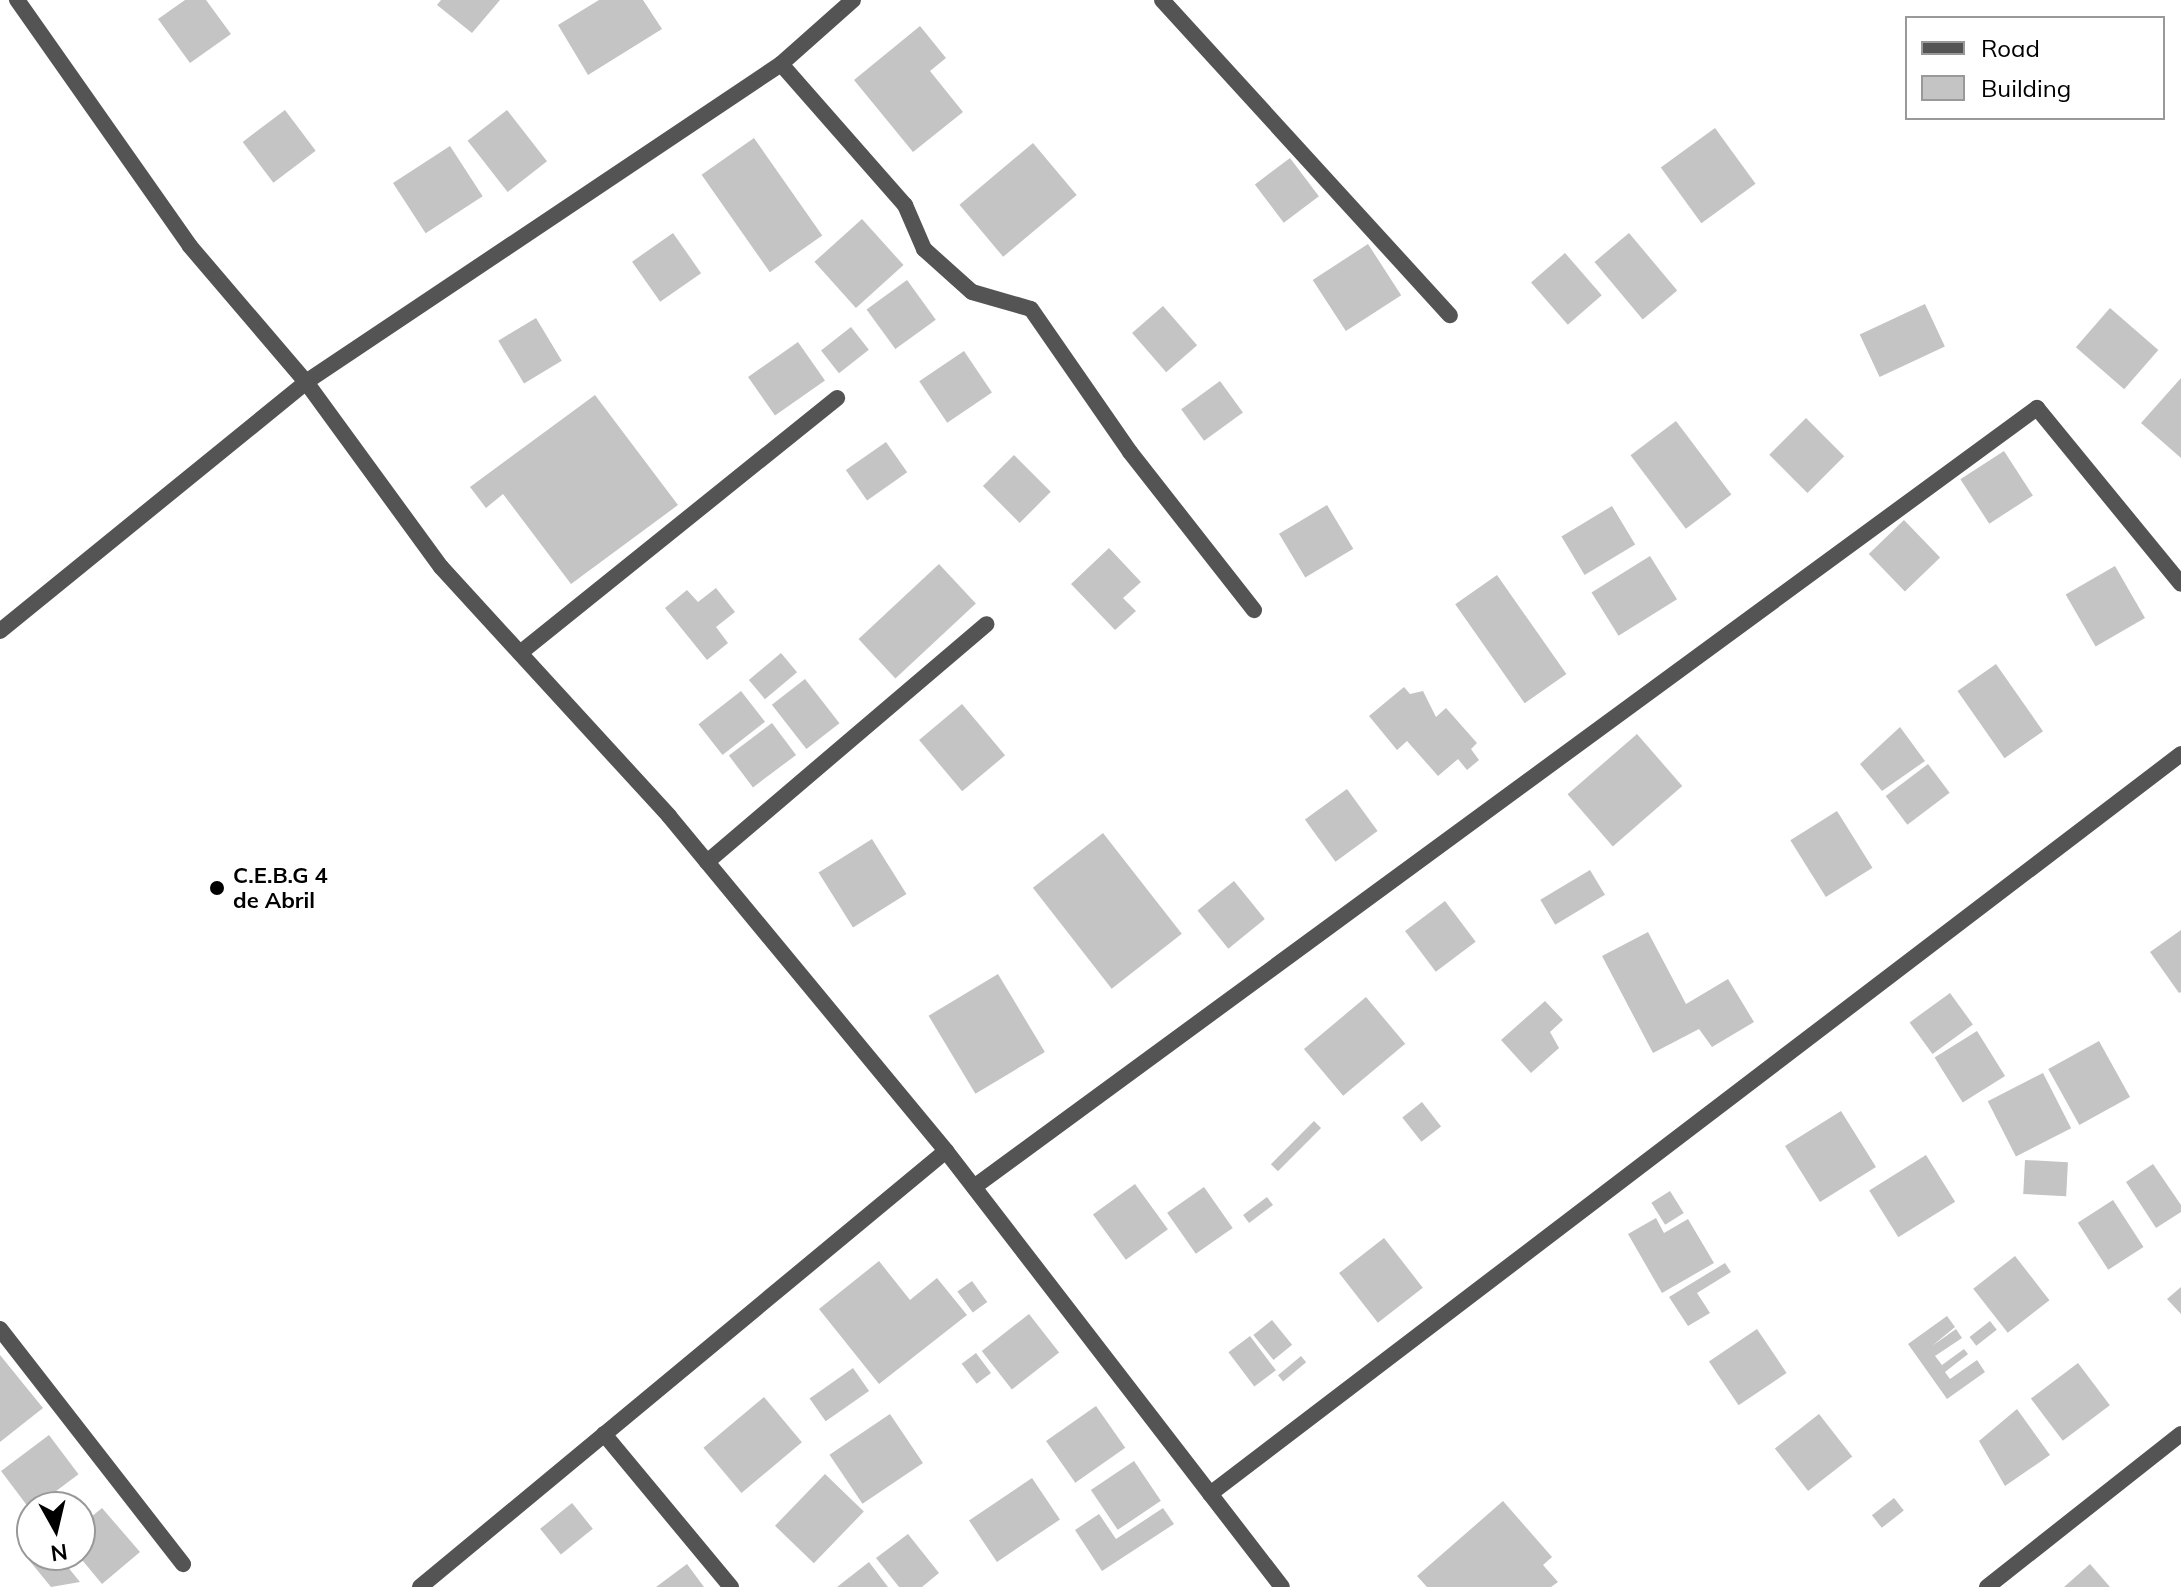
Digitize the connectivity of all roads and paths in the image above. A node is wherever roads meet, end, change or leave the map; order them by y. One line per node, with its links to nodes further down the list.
1 (17, 0): 6 (street)
2 (853, 0): 4 (street)
3 (1162, 0): 5 (street)
4 (781, 64): 6 (street); 9 (street)
5 (1450, 315)
6 (306, 382): 11 (street); 12 (street)
7 (837, 398): 12 (street)
8 (2181, 584): 16 (street)
9 (1254, 610)
10 (987, 624): 14 (street)
11 (0, 631)
12 (520, 653): 14 (street)
13 (2181, 754): 20 (street)
14 (707, 862): 15 (street)
15 (946, 1151): 16 (street); 18 (street)
16 (974, 1187): 20 (street)
17 (0, 1329): 21 (street)
18 (604, 1434): 22 (street); 23 (street)
19 (2181, 1434): 25 (street)
20 (1210, 1494): 24 (street)
21 (183, 1564)
22 (420, 1587)
23 (731, 1587)
24 (1282, 1587)
25 (1987, 1587)

